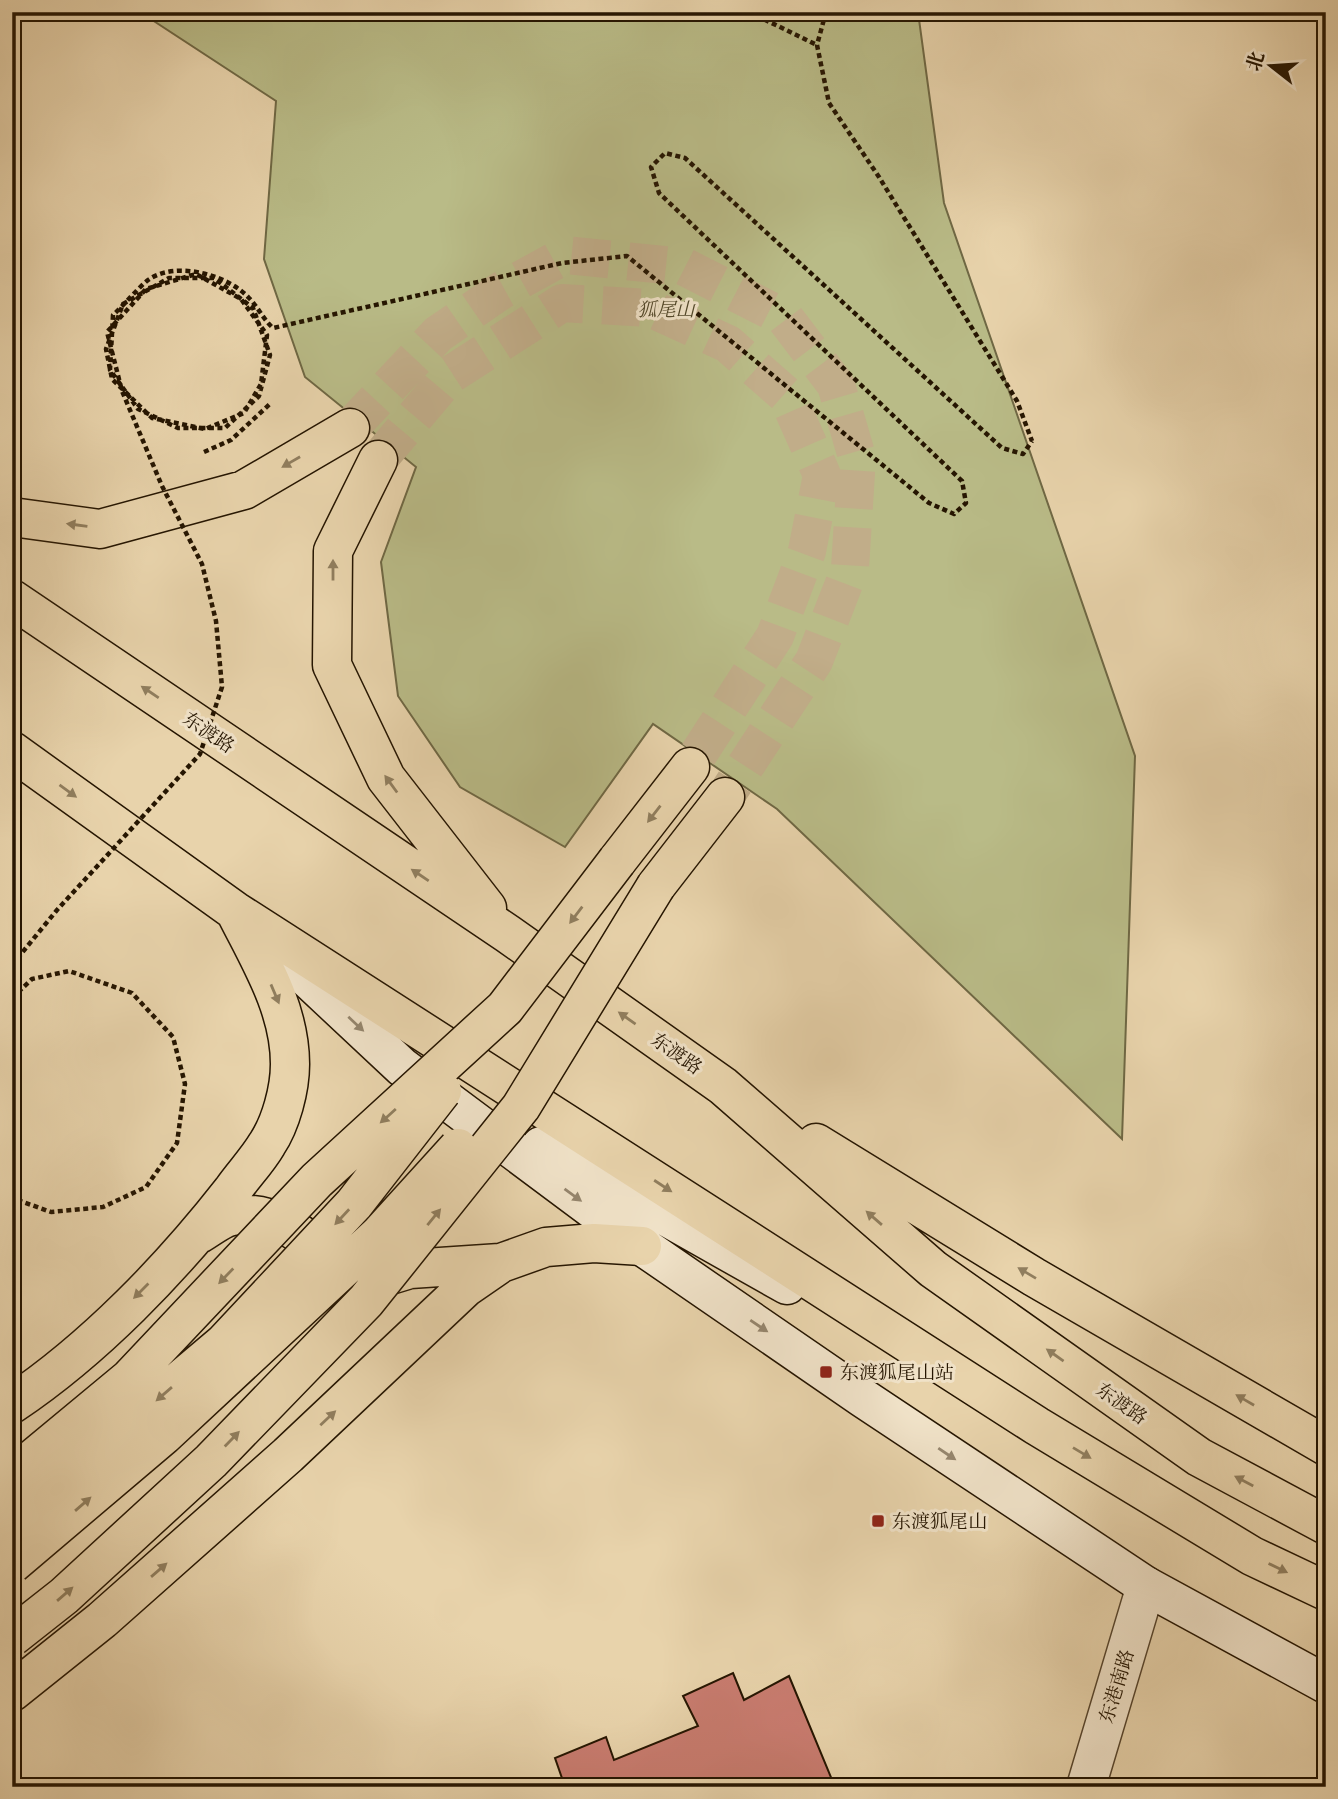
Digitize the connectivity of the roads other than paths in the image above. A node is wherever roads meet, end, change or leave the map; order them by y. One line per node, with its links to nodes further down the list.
1 (350, 428): 3 (main road, one-way to 3)
2 (379, 460): 10 (main road, one-way to 2)
3 (12, 517)
4 (12, 599): 10 (main road, 东渡路, one-way to 4)
5 (12, 751): 9 (main road, one-way to 9)
6 (690, 768): 11 (main road, one-way to 11, bridge)
7 (725, 797): 8 (main road)
8 (656, 886): 24 (main road, one-way to 8, bridge); 28 (main road, one-way to 8, bridge)
9 (235, 911): 12 (main road, one-way to 12); 14 (main road, one-way to 14); 19 (main road, one-way to 19)
10 (508, 934): 13 (main road, 东渡路, one-way to 10)
11 (505, 1009): 21 (main road, one-way to 21, bridge); 22 (main road, one-way to 22, bridge)
12 (402, 1067): 15 (main road, one-way to 15); 19 (main road)
13 (723, 1086): 20 (main road, one-way to 13); 23 (main road, 东渡路, one-way to 13)
14 (197, 1235): 17 (main road); 18 (main road, one-way to 18)
15 (642, 1245): 16 (main road); 25 (main road, one-way to 25)
16 (501, 1263): 17 (main road); 30 (main road, one-way to 16)
17 (327, 1310): 27 (main road)
18 (12, 1404)
19 (1038, 1426): 26 (main road, one-way to 26)
20 (1326, 1446)
21 (12, 1476)
22 (12, 1522)
23 (1326, 1525)
24 (12, 1564)
25 (1146, 1586): 29 (main road); 31 (main road, 东港南路)
26 (1326, 1591)
27 (12, 1598)
28 (12, 1637)
29 (1326, 1684)
30 (12, 1692)
31 (1086, 1787)

